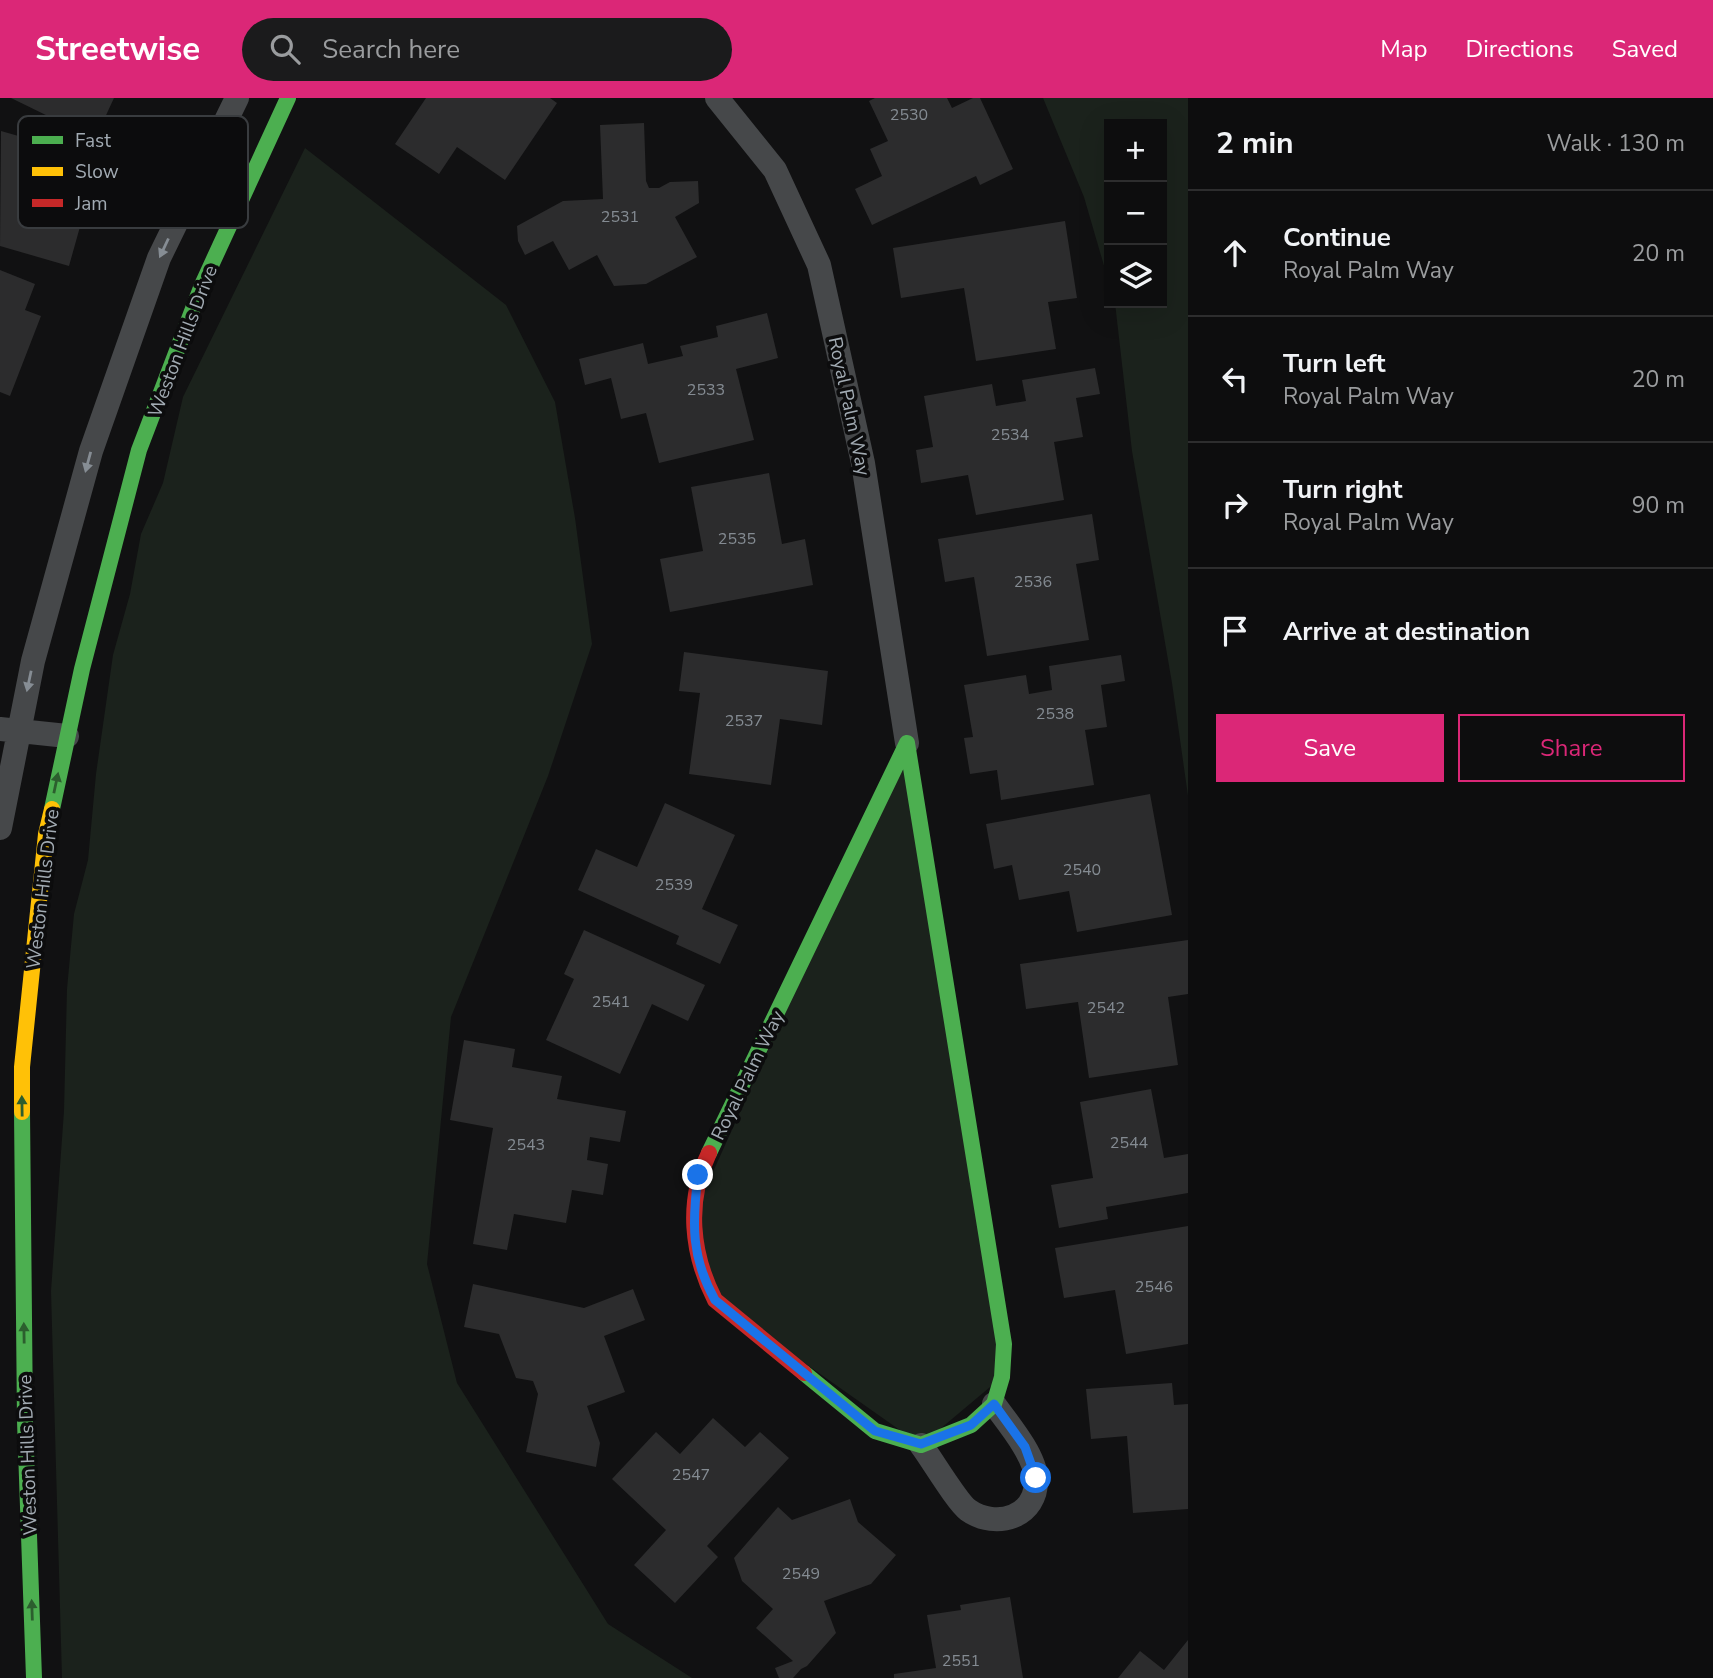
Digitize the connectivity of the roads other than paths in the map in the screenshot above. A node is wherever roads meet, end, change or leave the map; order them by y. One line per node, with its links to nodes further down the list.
1 (237, 98): 4 (street, one-way to 4)
2 (288, 98): 5 (street, Weston Hills Drive)
3 (717, 98): 10 (street, Royal Palm Way)
4 (228, 116)
5 (248, 185)
6 (174, 228): 8 (street, one-way to 8)
7 (228, 228): 9 (street, Weston Hills Drive)
8 (9, 731): 9 (street); 11 (street)
9 (67, 736): 14 (street, Weston Hills Drive, one-way to 9)
10 (907, 743): 12 (street, Royal Palm Way); 13 (street, Royal Palm Way)
11 (0, 828)
12 (994, 1404): 13 (street); 13 (street)
13 (921, 1444)
14 (34, 1678)

